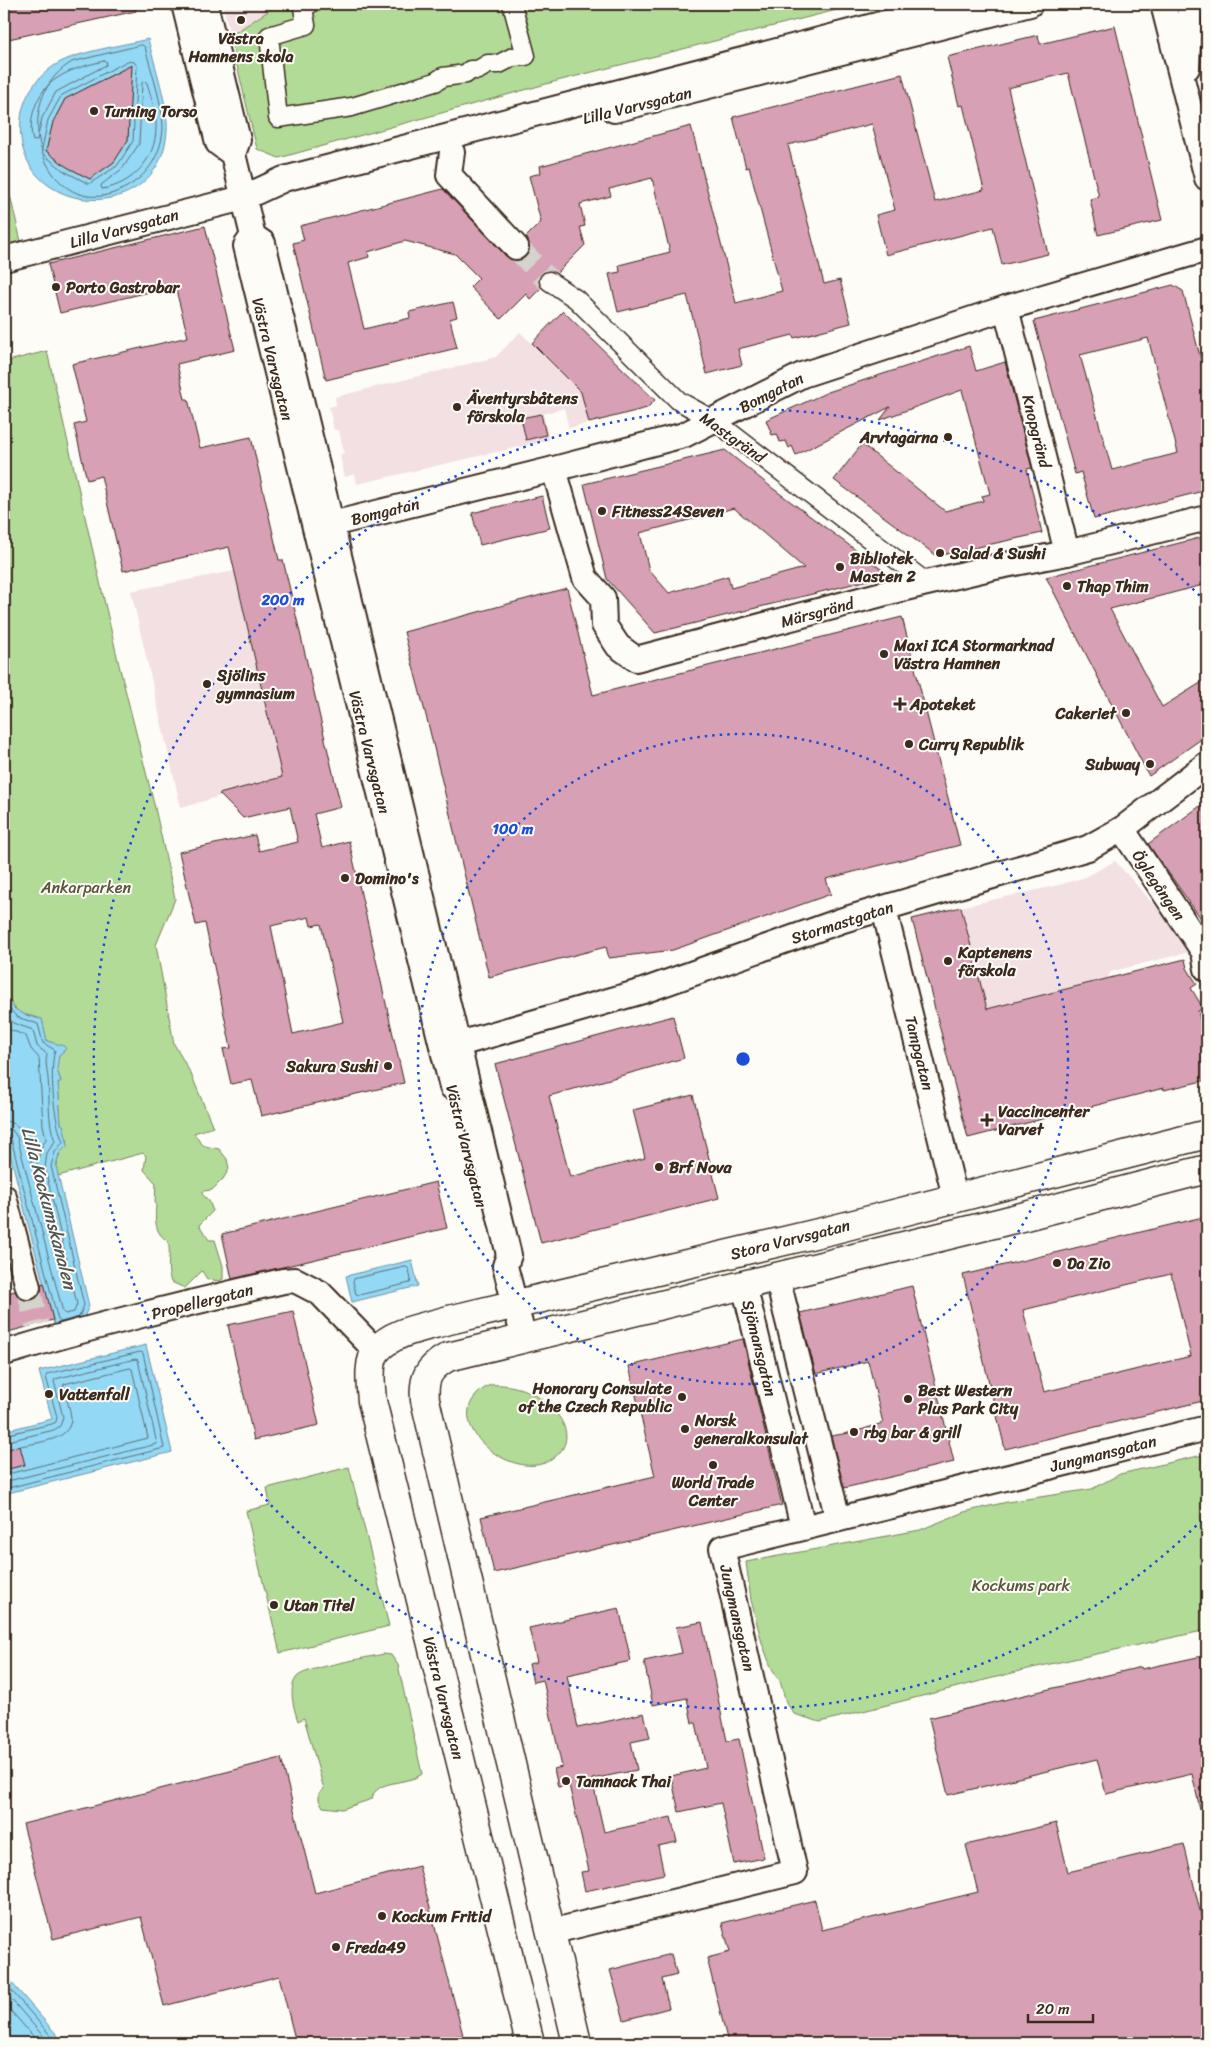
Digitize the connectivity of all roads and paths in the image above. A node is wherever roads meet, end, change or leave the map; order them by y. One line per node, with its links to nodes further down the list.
1 (184, 4): 11 (street)
2 (205, 4): 11 (street, Västra Varvsgatan)
3 (310, 4): 4 (street)
4 (512, 4)
5 (958, 4): 13 (street, Lilla Varvsgatan)
6 (1030, 4): 10 (street, Lilla Varvsgatan)
7 (1163, 4): 9 (street)
8 (1190, 4): 9 (street)
9 (1186, 97): 12 (street)
10 (452, 152): 13 (street, Lilla Varvsgatan); 15 (street)
11 (233, 154): 13 (street, Västra Varvsgatan)
12 (1207, 178)
13 (243, 198): 14 (street, Västra Varvsgatan); 17 (street, Lilla Varvsgatan)
14 (253, 236): 23 (street, Västra Varvsgatan); 35 (street, Västra Varvsgatan)
15 (516, 247)
16 (1207, 249): 19 (street, Bomgatan)
17 (4, 259)
18 (549, 281): 20 (street, Mastgränd)
19 (1006, 308): 20 (street, Bomgatan); 24 (street, Knopgränd)
20 (715, 421): 21 (street, Bomgatan); 25 (street, Mastgränd)
21 (554, 470): 23 (street, Bomgatan); 25 (street, Märsgränd)
22 (1207, 518): 24 (street, Märsgränd)
23 (332, 524): 30 (street, Västra Varvsgatan)
24 (1067, 553): 25 (street, Märsgränd)
25 (927, 583)
26 (1207, 764): 27 (street, Stormastgatan)
27 (1122, 829): 28 (street, Stormastgatan); 29 (street, Öglegången)
28 (884, 909): 30 (street, Stormastgatan); 34 (street, Tampgatan)
29 (1207, 969)
30 (459, 1044): 35 (street, Västra Varvsgatan)
31 (1207, 1134): 34 (street, Stora Varvsgatan)
32 (1207, 1169): 36 (street, Stora Varvsgatan)
33 (4, 1197): 38 (street)
34 (955, 1197): 39 (street, Stora Varvsgatan)
35 (505, 1266): 39 (street, Västra Varvsgatan)
36 (777, 1277): 37 (street, Stora Varvsgatan); 44 (street)
37 (744, 1285): 40 (street, Stora Varvsgatan); 45 (street, Sjömansgatan)
38 (28, 1288)
39 (515, 1305): 40 (street, Västra Varvsgatan); 41 (street, Stora Varvsgatan)
40 (524, 1339): 46 (street, Stora Varvsgatan)
41 (376, 1351): 42 (street, Propellergatan); 47 (street, Västra Varvsgatan)
42 (4, 1353)
43 (1207, 1428): 44 (street, Jungmansgatan)
44 (838, 1519): 45 (street, Jungmansgatan)
45 (803, 1527): 46 (street, Jungmansgatan)
46 (550, 1932): 48 (street)
47 (530, 2043)
48 (577, 2043)

